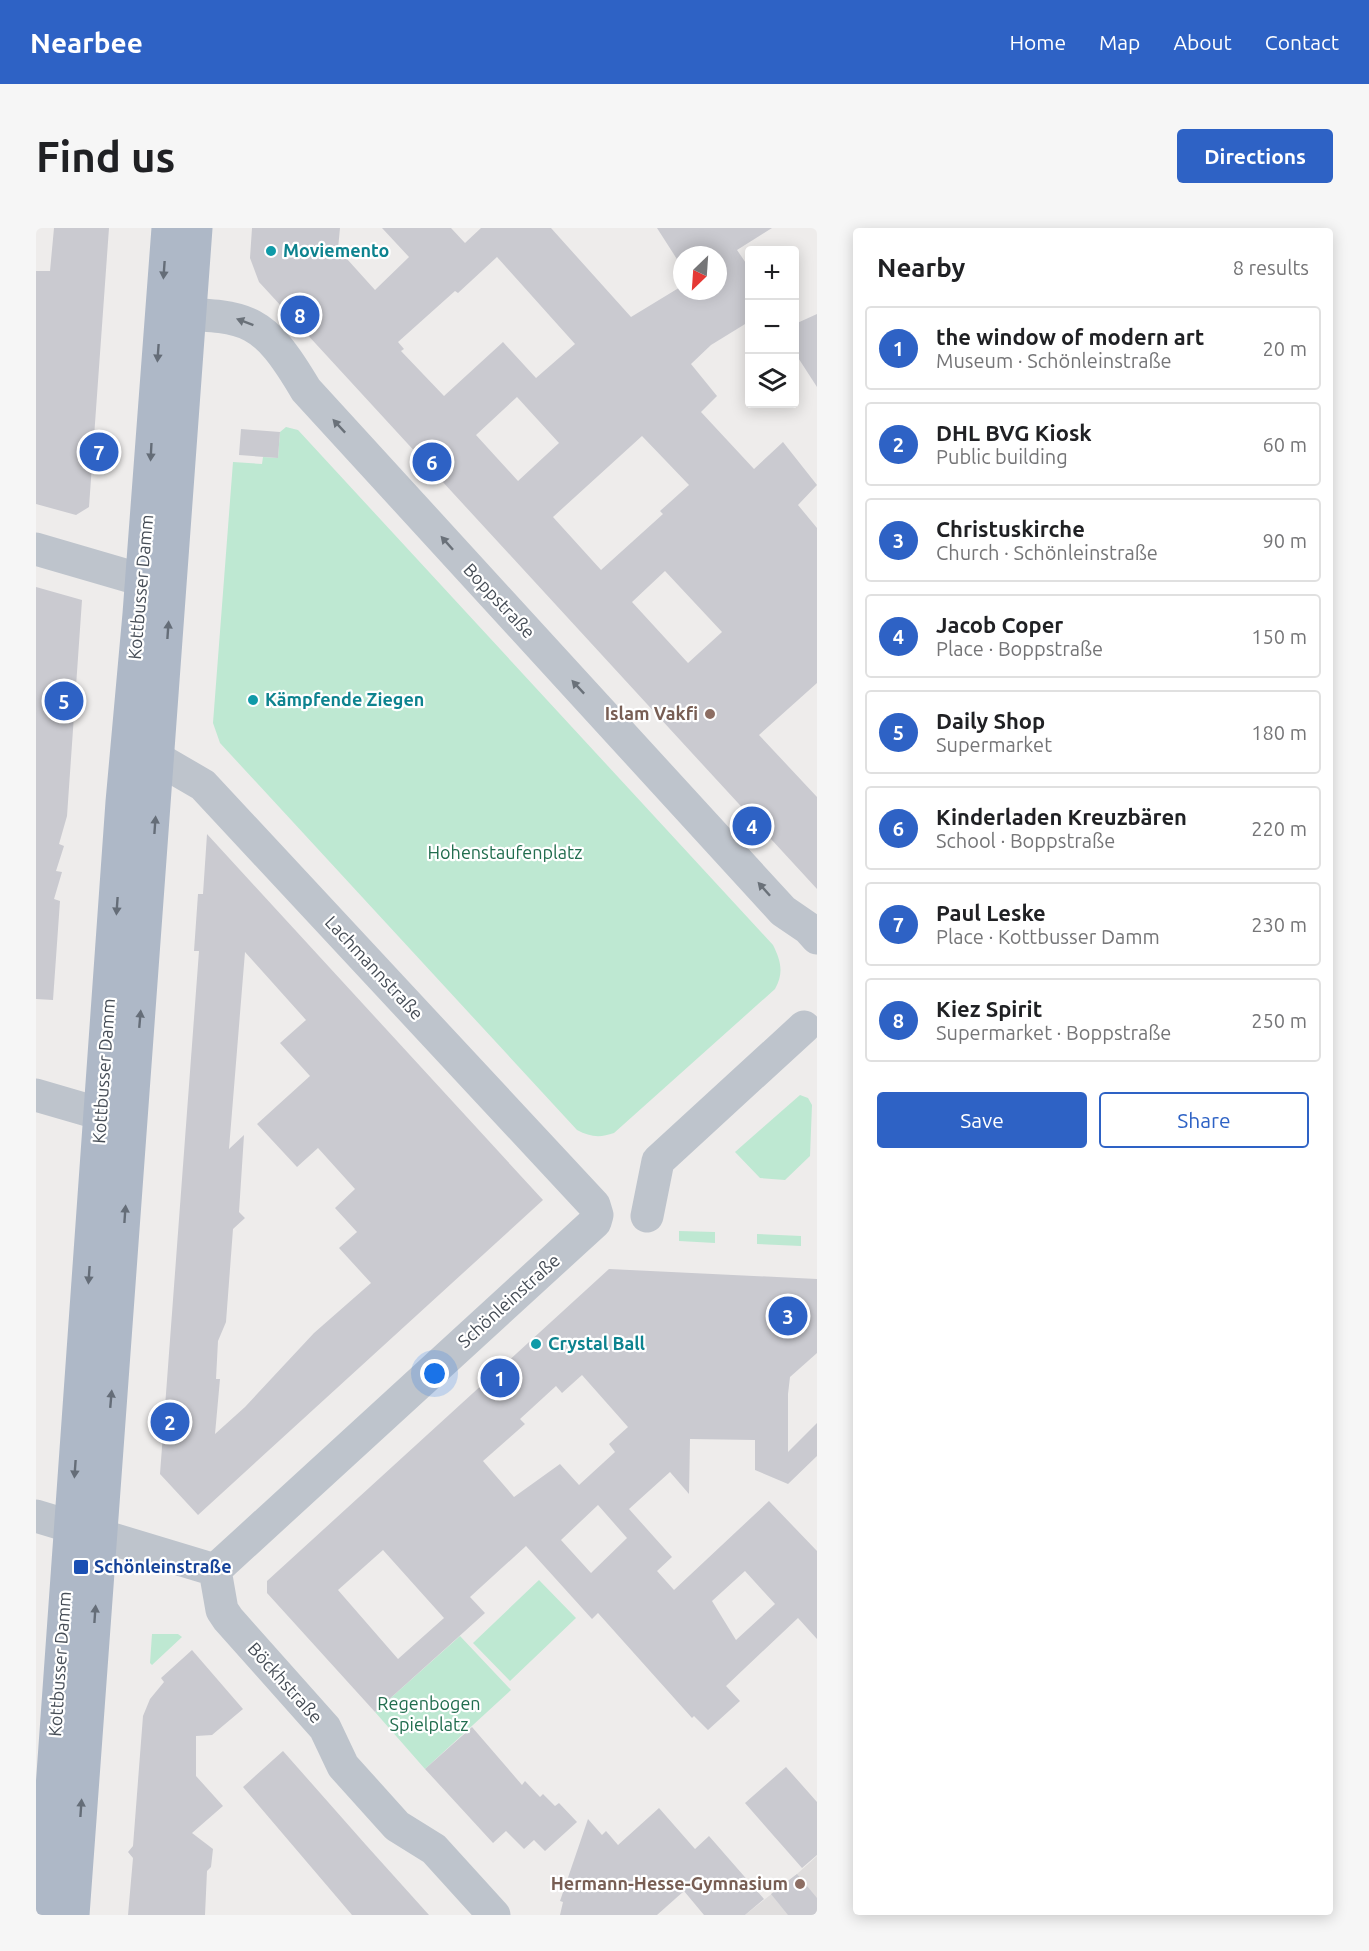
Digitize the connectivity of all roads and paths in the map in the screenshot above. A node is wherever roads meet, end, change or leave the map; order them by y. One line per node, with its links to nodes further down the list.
1 (168, 228): 3 (main road, Kottbusser Damm, one-way to 3)
2 (196, 228): 3 (main road, Kottbusser Damm)
3 (176, 313): 5 (main road, Kottbusser Damm, one-way to 5); 7 (main road, Kottbusser Damm, one-way to 3); 8 (street, Boppstraße, one-way to 3)
4 (36, 549): 5 (street)
5 (142, 580): 6 (main road, Kottbusser Damm)
6 (126, 755): 7 (street, Lachmannstraße); 11 (main road, Kottbusser Damm, one-way to 11)
7 (160, 760): 12 (street, Lachmannstraße); 15 (main road, Kottbusser Damm, one-way to 7)
8 (817, 938)
9 (804, 1027): 13 (street)
10 (36, 1095): 11 (street)
11 (101, 1114): 15 (main road, Kottbusser Damm, one-way to 15)
12 (597, 1215): 16 (street, Schönleinstraße)
13 (647, 1216)
14 (36, 1516): 15 (street)
15 (85, 1530): 16 (street); 17 (main road, Kottbusser Damm); 18 (main road, Kottbusser Damm, one-way to 15)
16 (215, 1570): 19 (street, Böckhstraße)
17 (43, 1915)
18 (74, 1915)
19 (494, 1915)

